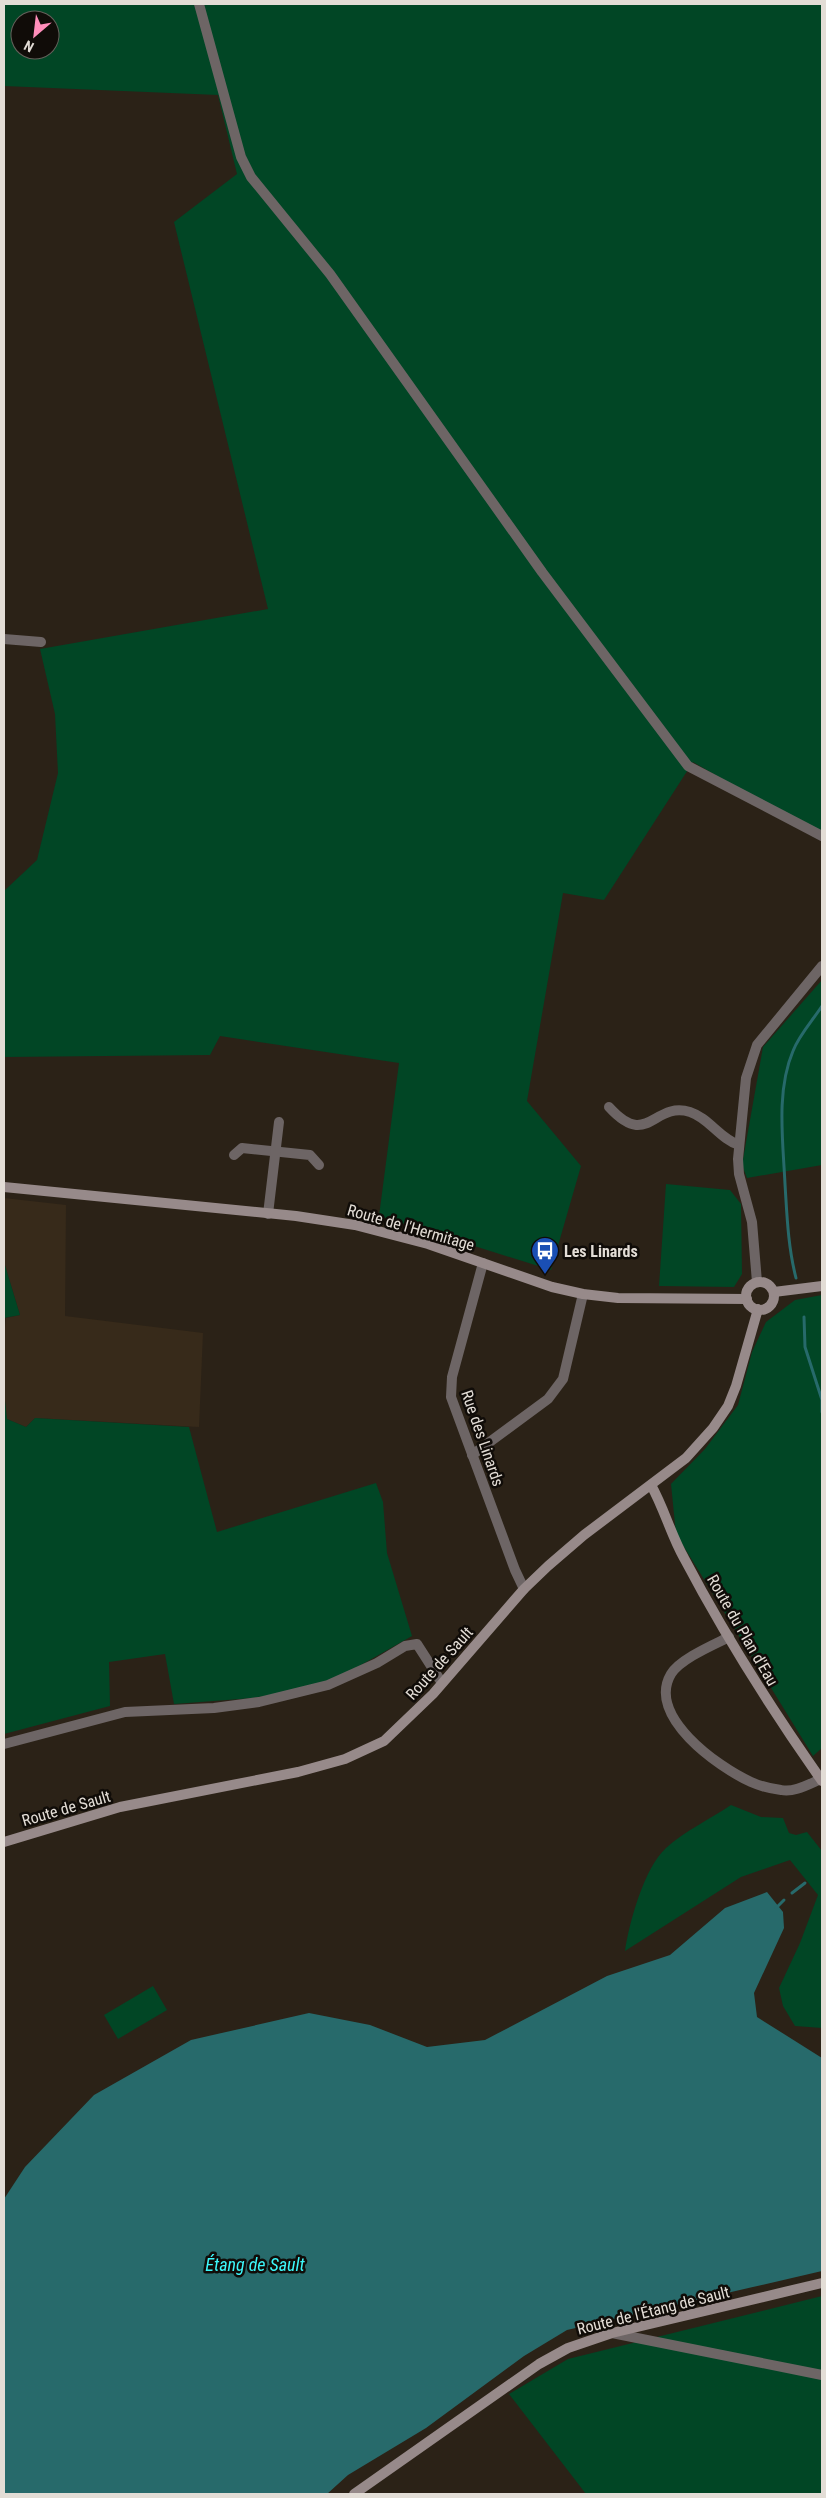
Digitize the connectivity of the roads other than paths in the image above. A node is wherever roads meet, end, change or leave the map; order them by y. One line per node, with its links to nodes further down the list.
1 (199, 4): 4 (street)
2 (4, 639): 3 (street)
3 (42, 642)
4 (822, 836)
5 (822, 966): 8 (street)
6 (609, 1107): 8 (street)
7 (279, 1122): 9 (street)
8 (739, 1145): 15 (street)
9 (275, 1152): 10 (street); 11 (street); 13 (street)
10 (234, 1155)
11 (318, 1165)
12 (4, 1187): 13 (street, Route de l'Hermitage)
13 (268, 1214): 14 (street, Route de l'Hermitage)
14 (483, 1263): 18 (street, Route de l'Hermitage); 21 (street, Rue des Linards)
15 (757, 1282): 17 (street); 19 (street)
16 (822, 1286): 17 (street)
17 (774, 1292): 20 (street)
18 (583, 1294): 19 (street, Route de l'Hermitage); 21 (street)
19 (747, 1300): 20 (street)
20 (758, 1309): 22 (street, Route de Sault)
21 (472, 1455): 23 (street, Rue des Linards)
22 (651, 1486): 23 (street, Route de Sault); 24 (street, Route du Plan d'Eau)
23 (524, 1589): 25 (street, Route de Sault)
24 (729, 1637): 27 (street, Route du Plan d'Eau); 27 (street)
25 (442, 1683): 26 (street); 28 (street, Route de Sault)
26 (4, 1744)
27 (822, 1780)
28 (4, 1842)
29 (822, 2283): 30 (street, Route de l'Étang de Sault)
30 (612, 2334): 31 (street); 32 (street, Route de l'Étang de Sault)
31 (822, 2375)
32 (354, 2494)

